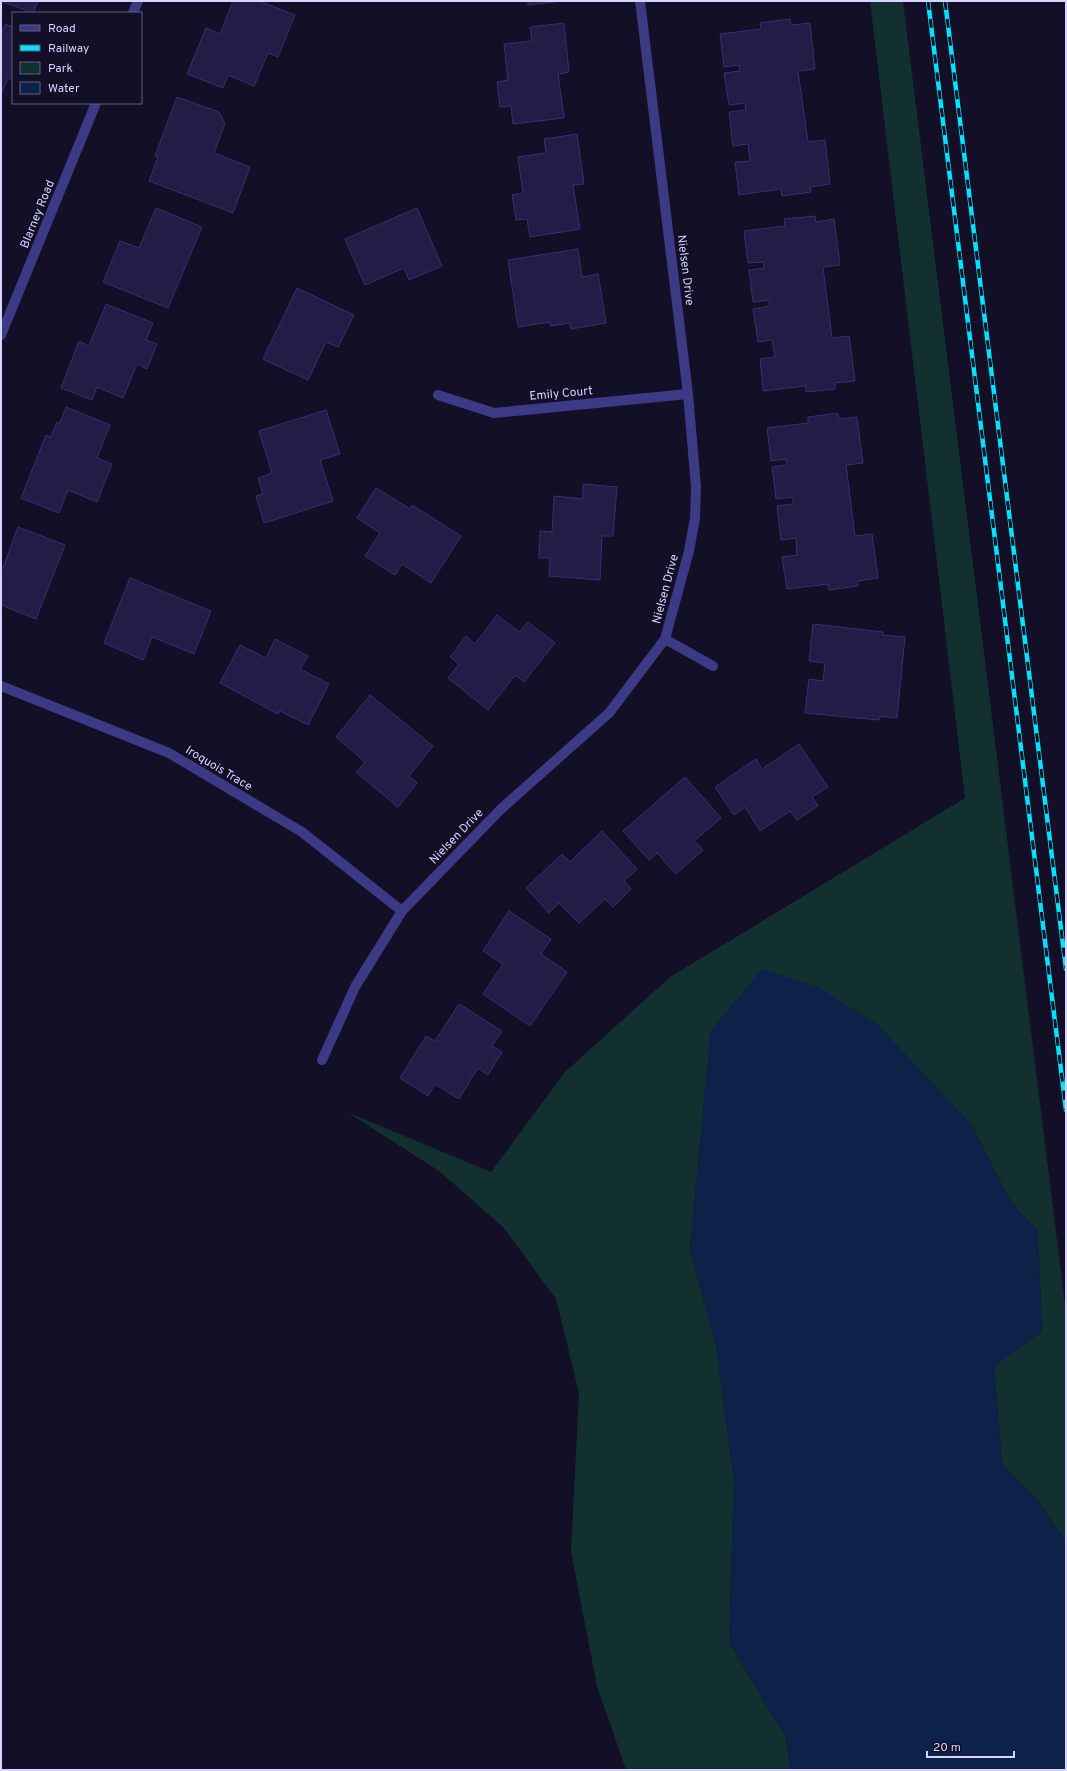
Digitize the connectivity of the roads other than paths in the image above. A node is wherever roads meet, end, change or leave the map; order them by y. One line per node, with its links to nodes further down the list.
1 (138, 1): 3 (street)
2 (640, 1): 6 (street, Nielsen Drive)
3 (133, 12)
4 (96, 104): 5 (street, Blarney Road)
5 (1, 335)
6 (688, 394): 7 (street, Emily Court); 8 (street, Nielsen Drive)
7 (438, 395)
8 (665, 640): 9 (street); 11 (street, Nielsen Drive)
9 (713, 666)
10 (1, 686): 11 (street, Iroquois Trace)
11 (402, 911): 12 (street, Nielsen Drive)
12 (322, 1060)

